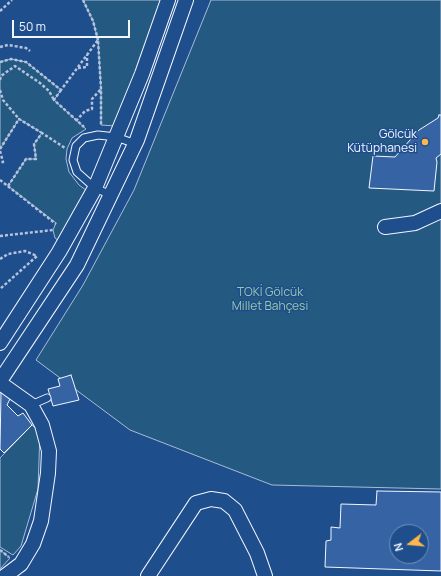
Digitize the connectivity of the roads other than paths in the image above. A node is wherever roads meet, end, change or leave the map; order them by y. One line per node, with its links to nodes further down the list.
1 (168, 0): 3 (street)
2 (186, 0): 4 (street)
3 (116, 137): 4 (lane); 5 (street); 5 (lane)
4 (136, 144): 6 (street)
5 (95, 188): 6 (lane); 9 (street)
6 (111, 195): 10 (street)
7 (441, 211): 8 (street)
8 (386, 227)
9 (0, 343)
10 (0, 382): 12 (street)
11 (47, 398): 12 (lane)
12 (31, 405): 13 (street)
13 (5, 576)
14 (148, 576): 15 (street)
15 (265, 576)

